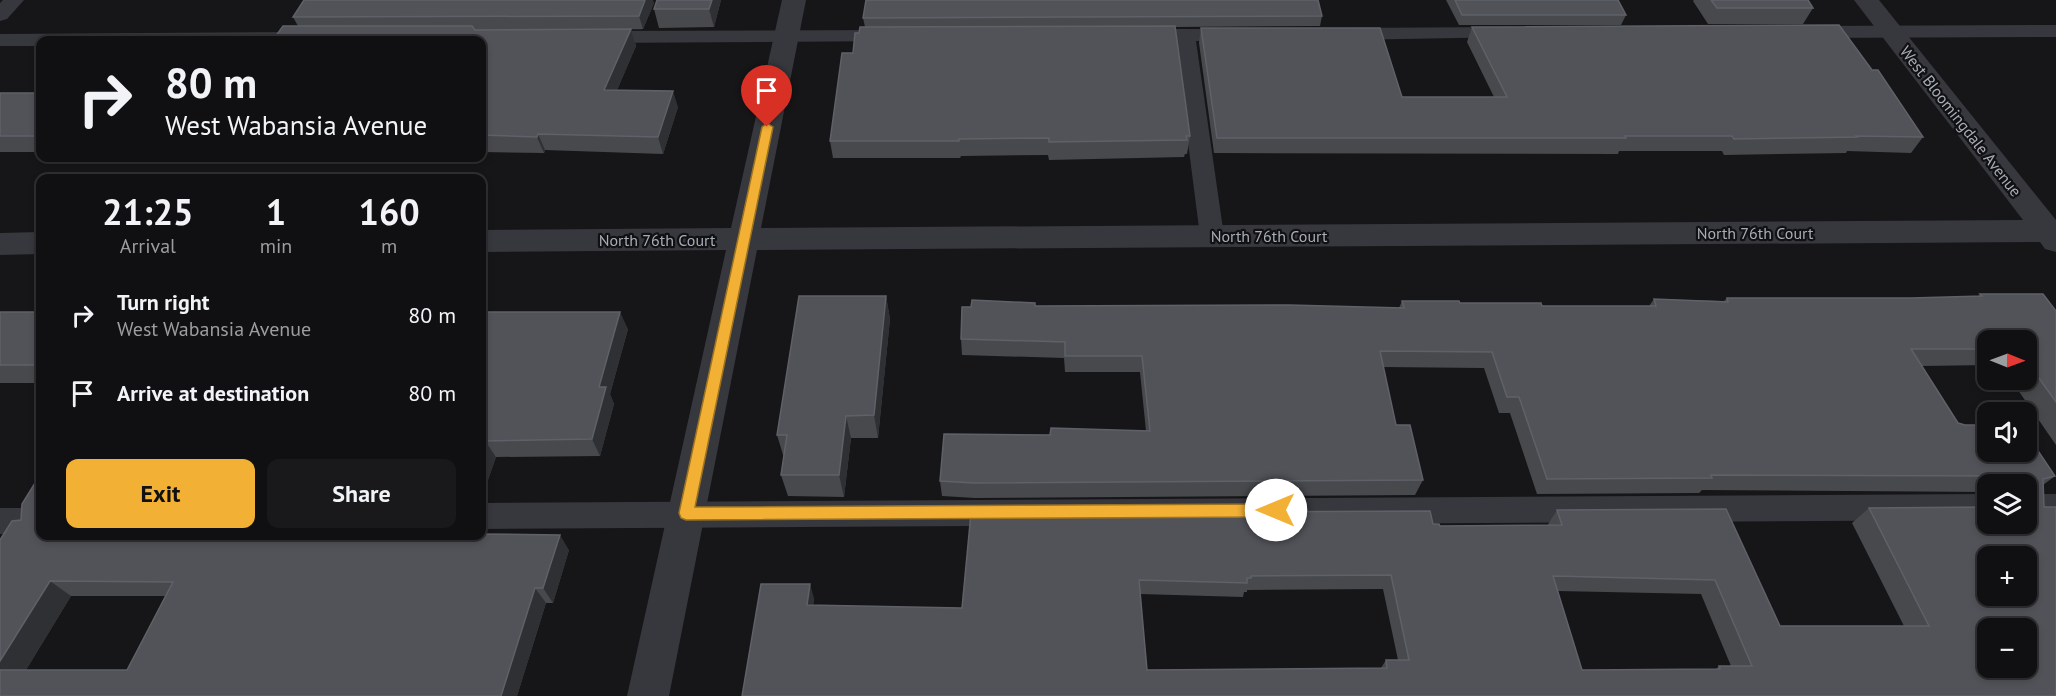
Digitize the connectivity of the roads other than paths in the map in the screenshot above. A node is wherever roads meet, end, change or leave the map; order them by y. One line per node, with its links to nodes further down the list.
1 (14, 0): 4 (lane)
2 (794, 0): 13 (street)
3 (1866, 0): 7 (street, West Bloomingdale Avenue)
4 (0, 15)
5 (2056, 31): 7 (lane)
6 (1782, 32): 7 (lane)
7 (1891, 32): 18 (street, West Bloomingdale Avenue)
8 (1531, 33): 10 (lane)
9 (1256, 34): 12 (lane)
10 (1328, 34)
11 (1115, 35): 12 (lane)
12 (1185, 35): 19 (lane)
13 (787, 36): 14 (lane); 15 (lane); 20 (street)
14 (916, 36)
15 (570, 37)
16 (0, 40): 17 (lane)
17 (36, 40)
18 (2053, 234): 19 (street, North 76th Court)
19 (1212, 236): 20 (street, North 76th Court)
20 (744, 239): 21 (street, North 76th Court); 27 (street)
21 (486, 241)
22 (0, 243): 23 (street)
23 (36, 243)
24 (1977, 507): 27 (lane)
25 (2037, 507): 26 (lane)
26 (2056, 507)
27 (686, 513): 28 (lane); 31 (street)
28 (486, 516)
29 (0, 521): 30 (lane)
30 (36, 521)
31 (648, 696)

